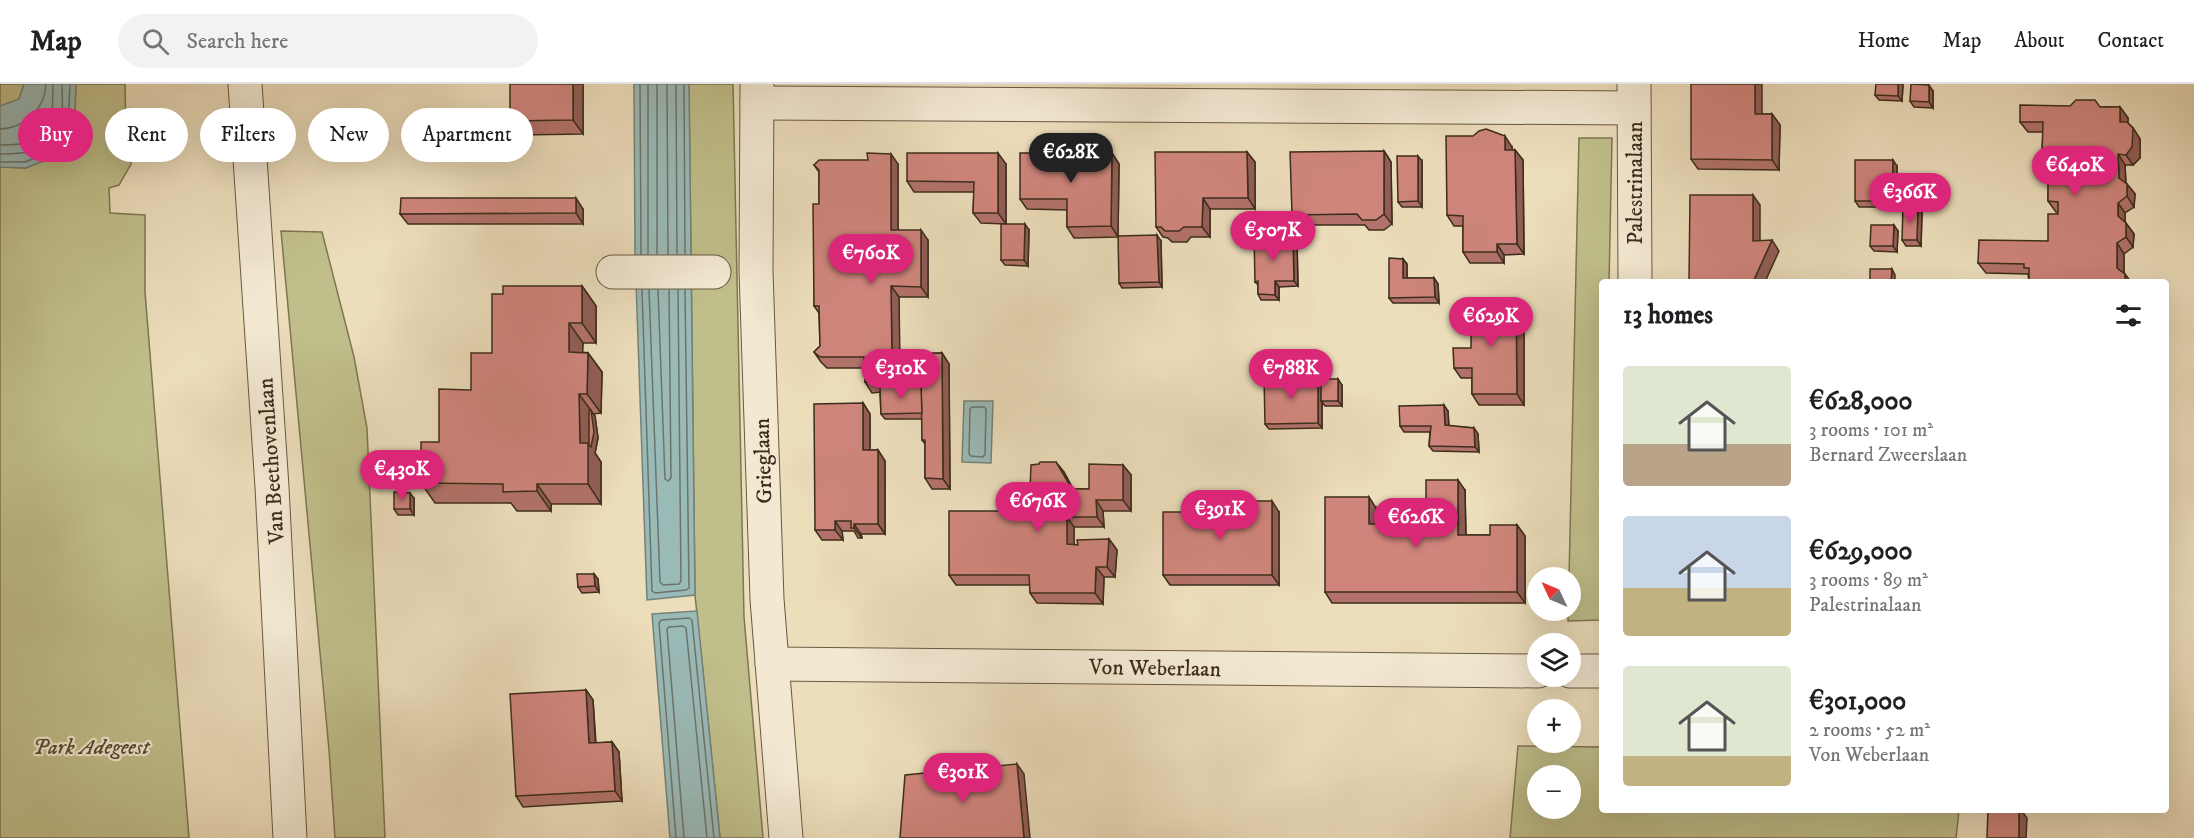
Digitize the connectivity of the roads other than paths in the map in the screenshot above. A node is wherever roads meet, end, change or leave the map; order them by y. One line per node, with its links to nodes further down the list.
1 (244, 84): 11 (street, Van Beethovenlaan)
2 (757, 94): 3 (street); 7 (street, Grieglaan)
3 (1634, 96): 6 (street, Palestrinalaan)
4 (613, 272): 5 (street)
5 (714, 272)
6 (1635, 279)
7 (772, 664): 8 (street, Von Weberlaan); 12 (street, Grieglaan)
8 (1527, 671)
9 (1581, 671): 10 (street)
10 (1599, 671)
11 (290, 838)
12 (786, 838)

